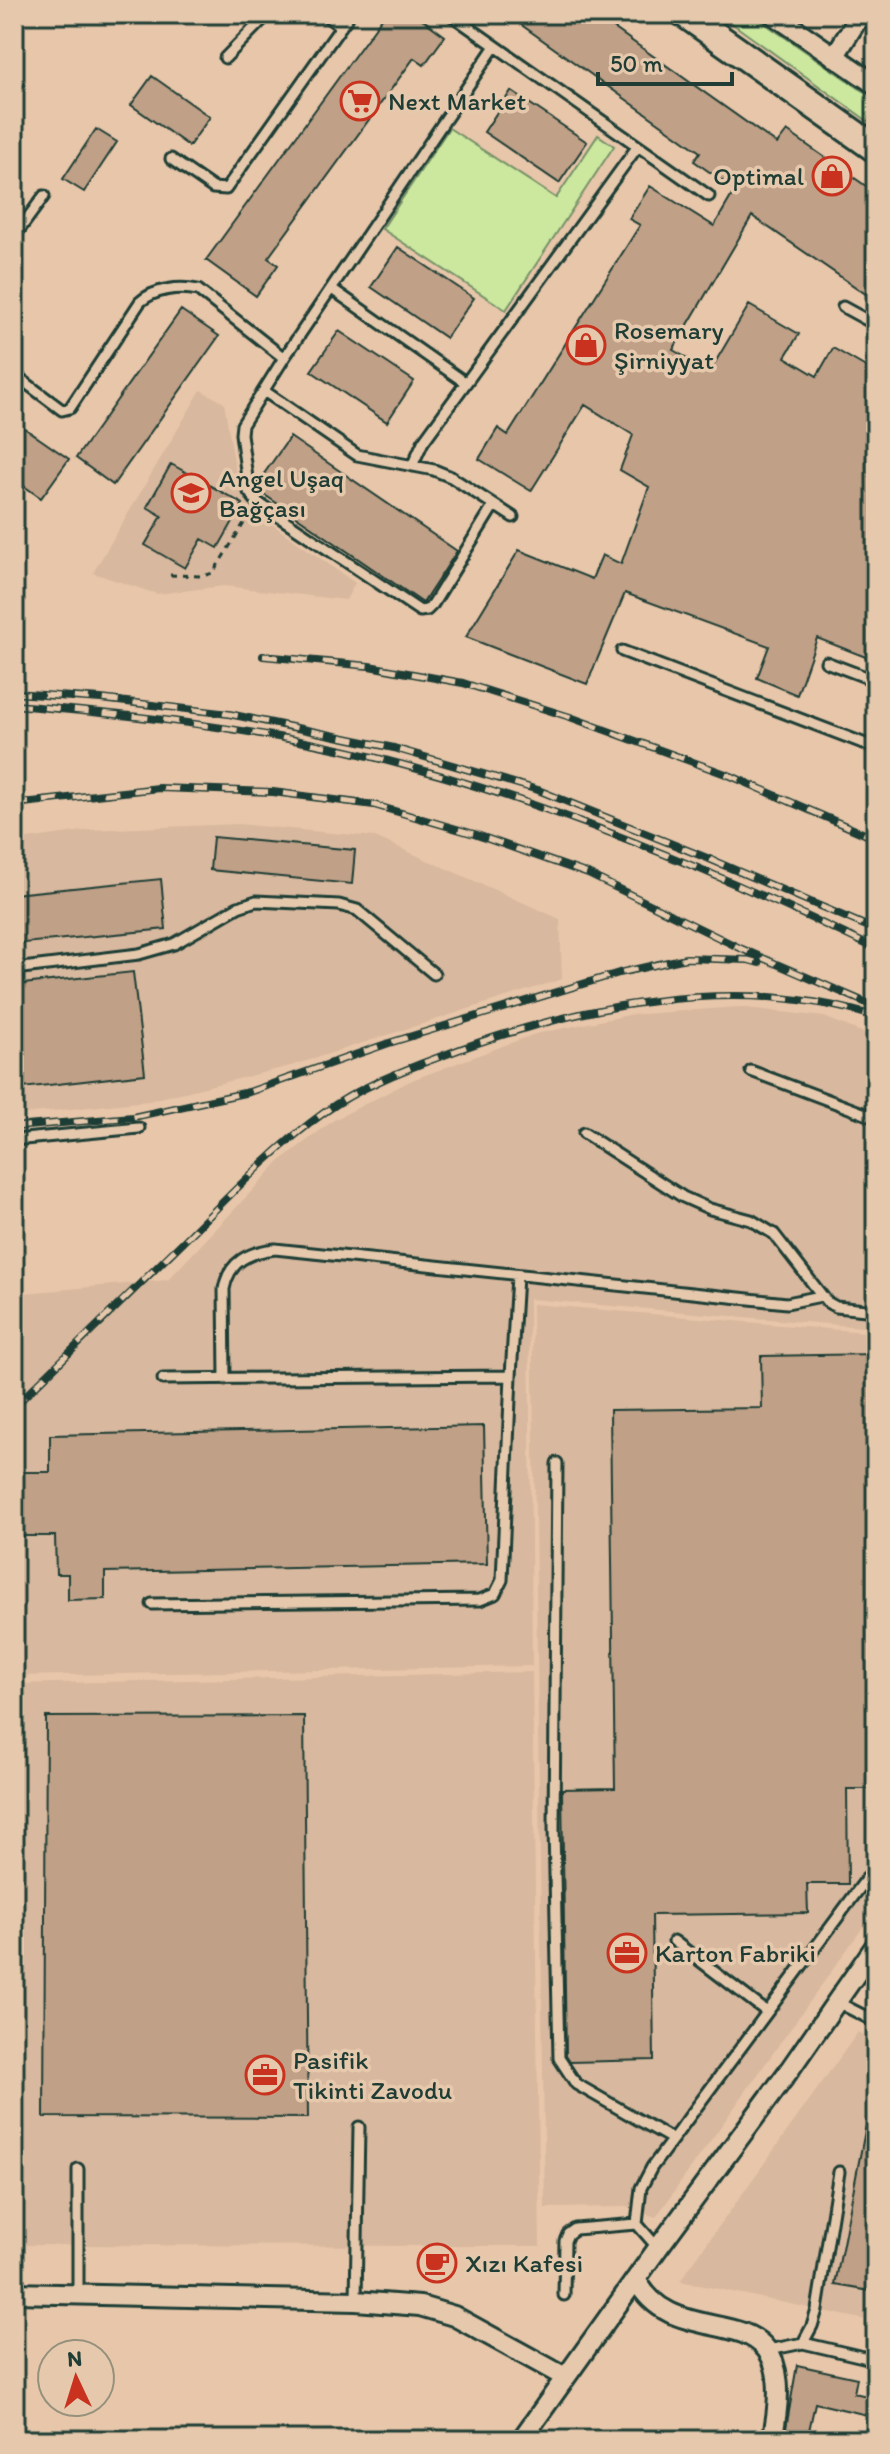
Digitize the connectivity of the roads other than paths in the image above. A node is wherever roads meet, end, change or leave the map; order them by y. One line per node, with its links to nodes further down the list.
1 (268, 14): 11 (lane)
2 (324, 14): 8 (lane)
3 (350, 14): 8 (lane)
4 (450, 14): 9 (lane)
5 (685, 14): 14 (main road)
6 (773, 14): 10 (street)
7 (861, 14): 10 (street)
8 (341, 27): 15 (lane)
9 (495, 46): 13 (lane); 19 (lane)
10 (834, 57): 12 (street)
11 (225, 58)
12 (876, 85)
13 (638, 146): 17 (lane); 24 (lane)
14 (876, 149)
15 (171, 159)
16 (44, 196): 18 (lane)
17 (709, 196)
18 (14, 237)
19 (332, 289): 22 (lane); 24 (lane)
20 (843, 307): 21 (lane)
21 (876, 325)
22 (284, 358): 23 (lane); 25 (lane)
23 (14, 374)
24 (466, 383): 26 (lane)
25 (264, 391): 26 (lane); 27 (lane)
26 (412, 466): 27 (lane)
27 (494, 505): 28 (lane)
28 (513, 517)
29 (622, 651): 32 (lane)
30 (826, 662): 31 (lane)
31 (876, 681)
32 (876, 748)
33 (14, 969): 34 (lane)
34 (434, 974)
35 (751, 1071): 36 (lane)
36 (876, 1118)
37 (139, 1128): 39 (lane)
38 (584, 1133): 41 (lane)
39 (14, 1140)
40 (517, 1276): 41 (lane); 43 (lane); 45 (lane)
41 (821, 1296): 42 (lane)
42 (876, 1311)
43 (511, 1376): 45 (lane); 47 (lane)
44 (163, 1379): 45 (lane)
45 (225, 1379)
46 (557, 1463): 55 (lane)
47 (152, 1604)
48 (876, 1866): 52 (lane)
49 (674, 1941): 52 (lane)
50 (876, 1945): 51 (street)
51 (837, 2002): 53 (lane); 59 (street)
52 (767, 2012): 55 (lane)
53 (876, 2022)
54 (359, 2127): 64 (lane)
55 (672, 2139): 58 (lane)
56 (78, 2169): 62 (lane)
57 (839, 2172): 65 (lane)
58 (637, 2224): 59 (lane); 63 (lane)
59 (658, 2248): 60 (street)
60 (636, 2279): 66 (street); 68 (street)
61 (14, 2293): 62 (street)
62 (78, 2295): 64 (street)
63 (564, 2295)
64 (356, 2301): 68 (street)
65 (803, 2343): 66 (lane); 67 (lane)
66 (769, 2350): 70 (street)
67 (876, 2360)
68 (565, 2377): 69 (street)
69 (521, 2440)
70 (772, 2440)

